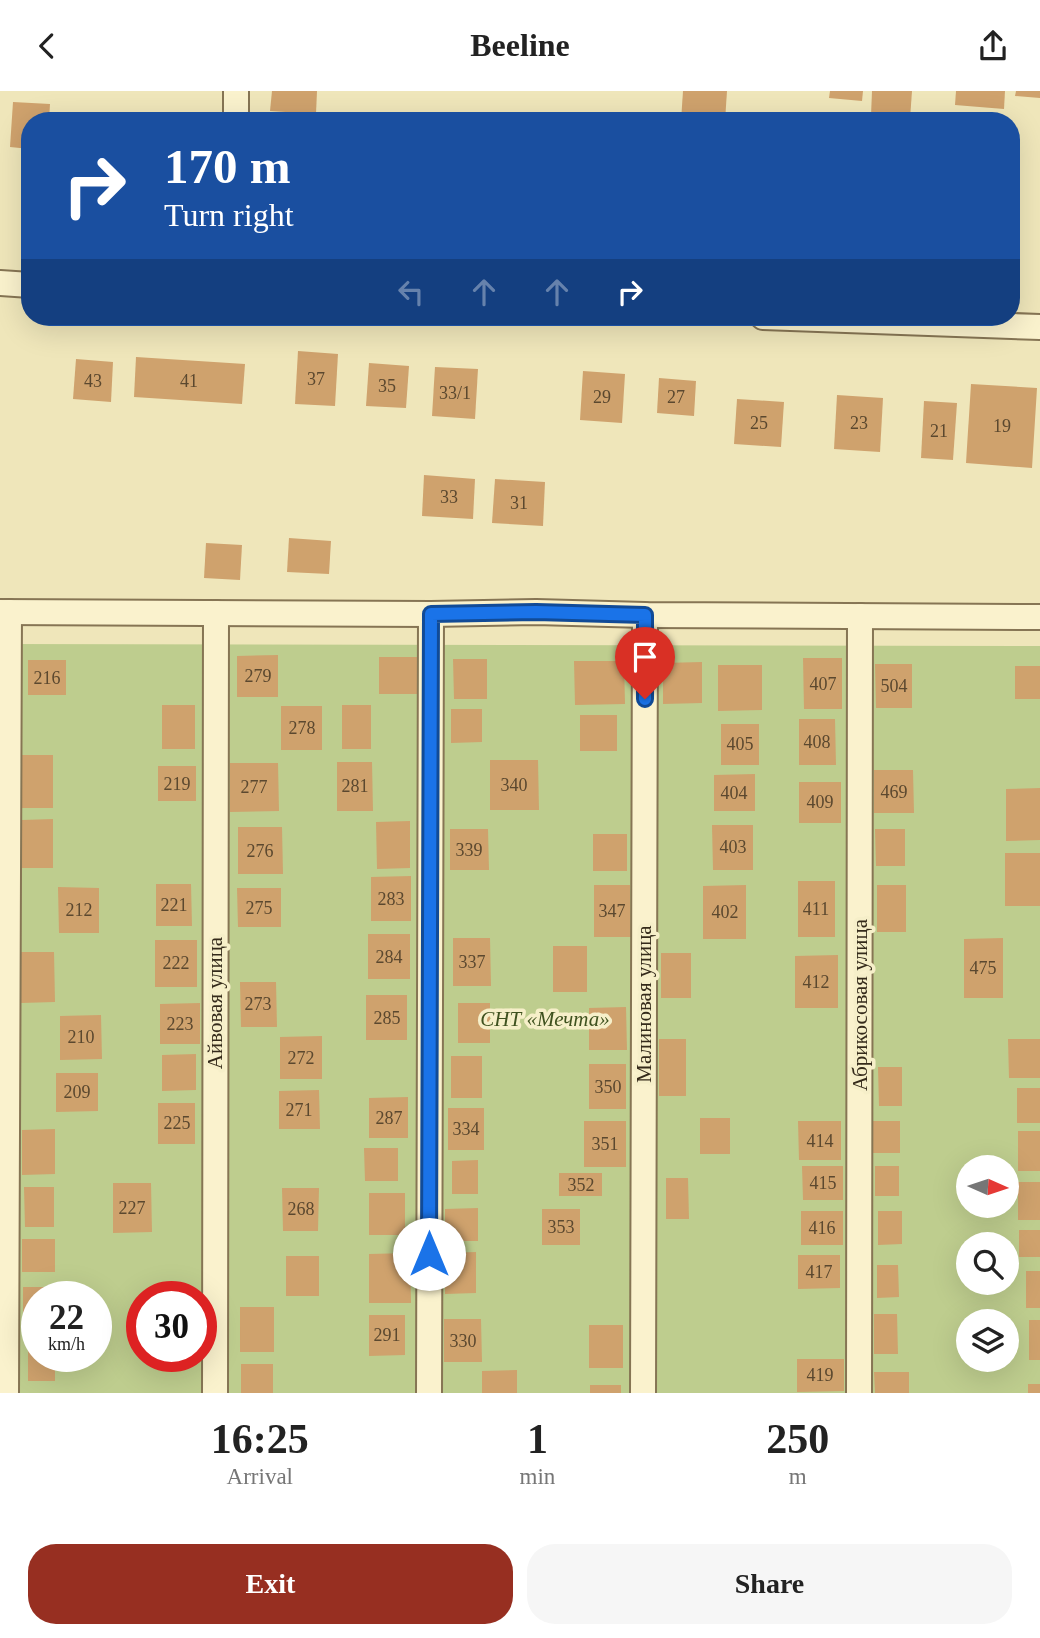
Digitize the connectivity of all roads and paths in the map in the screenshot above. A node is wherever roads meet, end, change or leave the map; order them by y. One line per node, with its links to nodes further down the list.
1 (236, 91): 2 (street)
2 (236, 112)
3 (0, 283): 4 (street)
4 (21, 284)
5 (1012, 326): 6 (street)
6 (1040, 327)
7 (4, 612): 8 (street); 13 (street)
8 (216, 613): 9 (street); 14 (street, Айвовая улица)
9 (431, 614): 10 (street); 15 (street)
10 (645, 615): 11 (street); 16 (street, Малиновая улица)
11 (860, 616): 12 (street); 17 (street, Абрикосовая улица)
12 (1040, 617)
13 (6, 1393)
14 (215, 1393)
15 (429, 1393)
16 (643, 1393)
17 (859, 1393)

